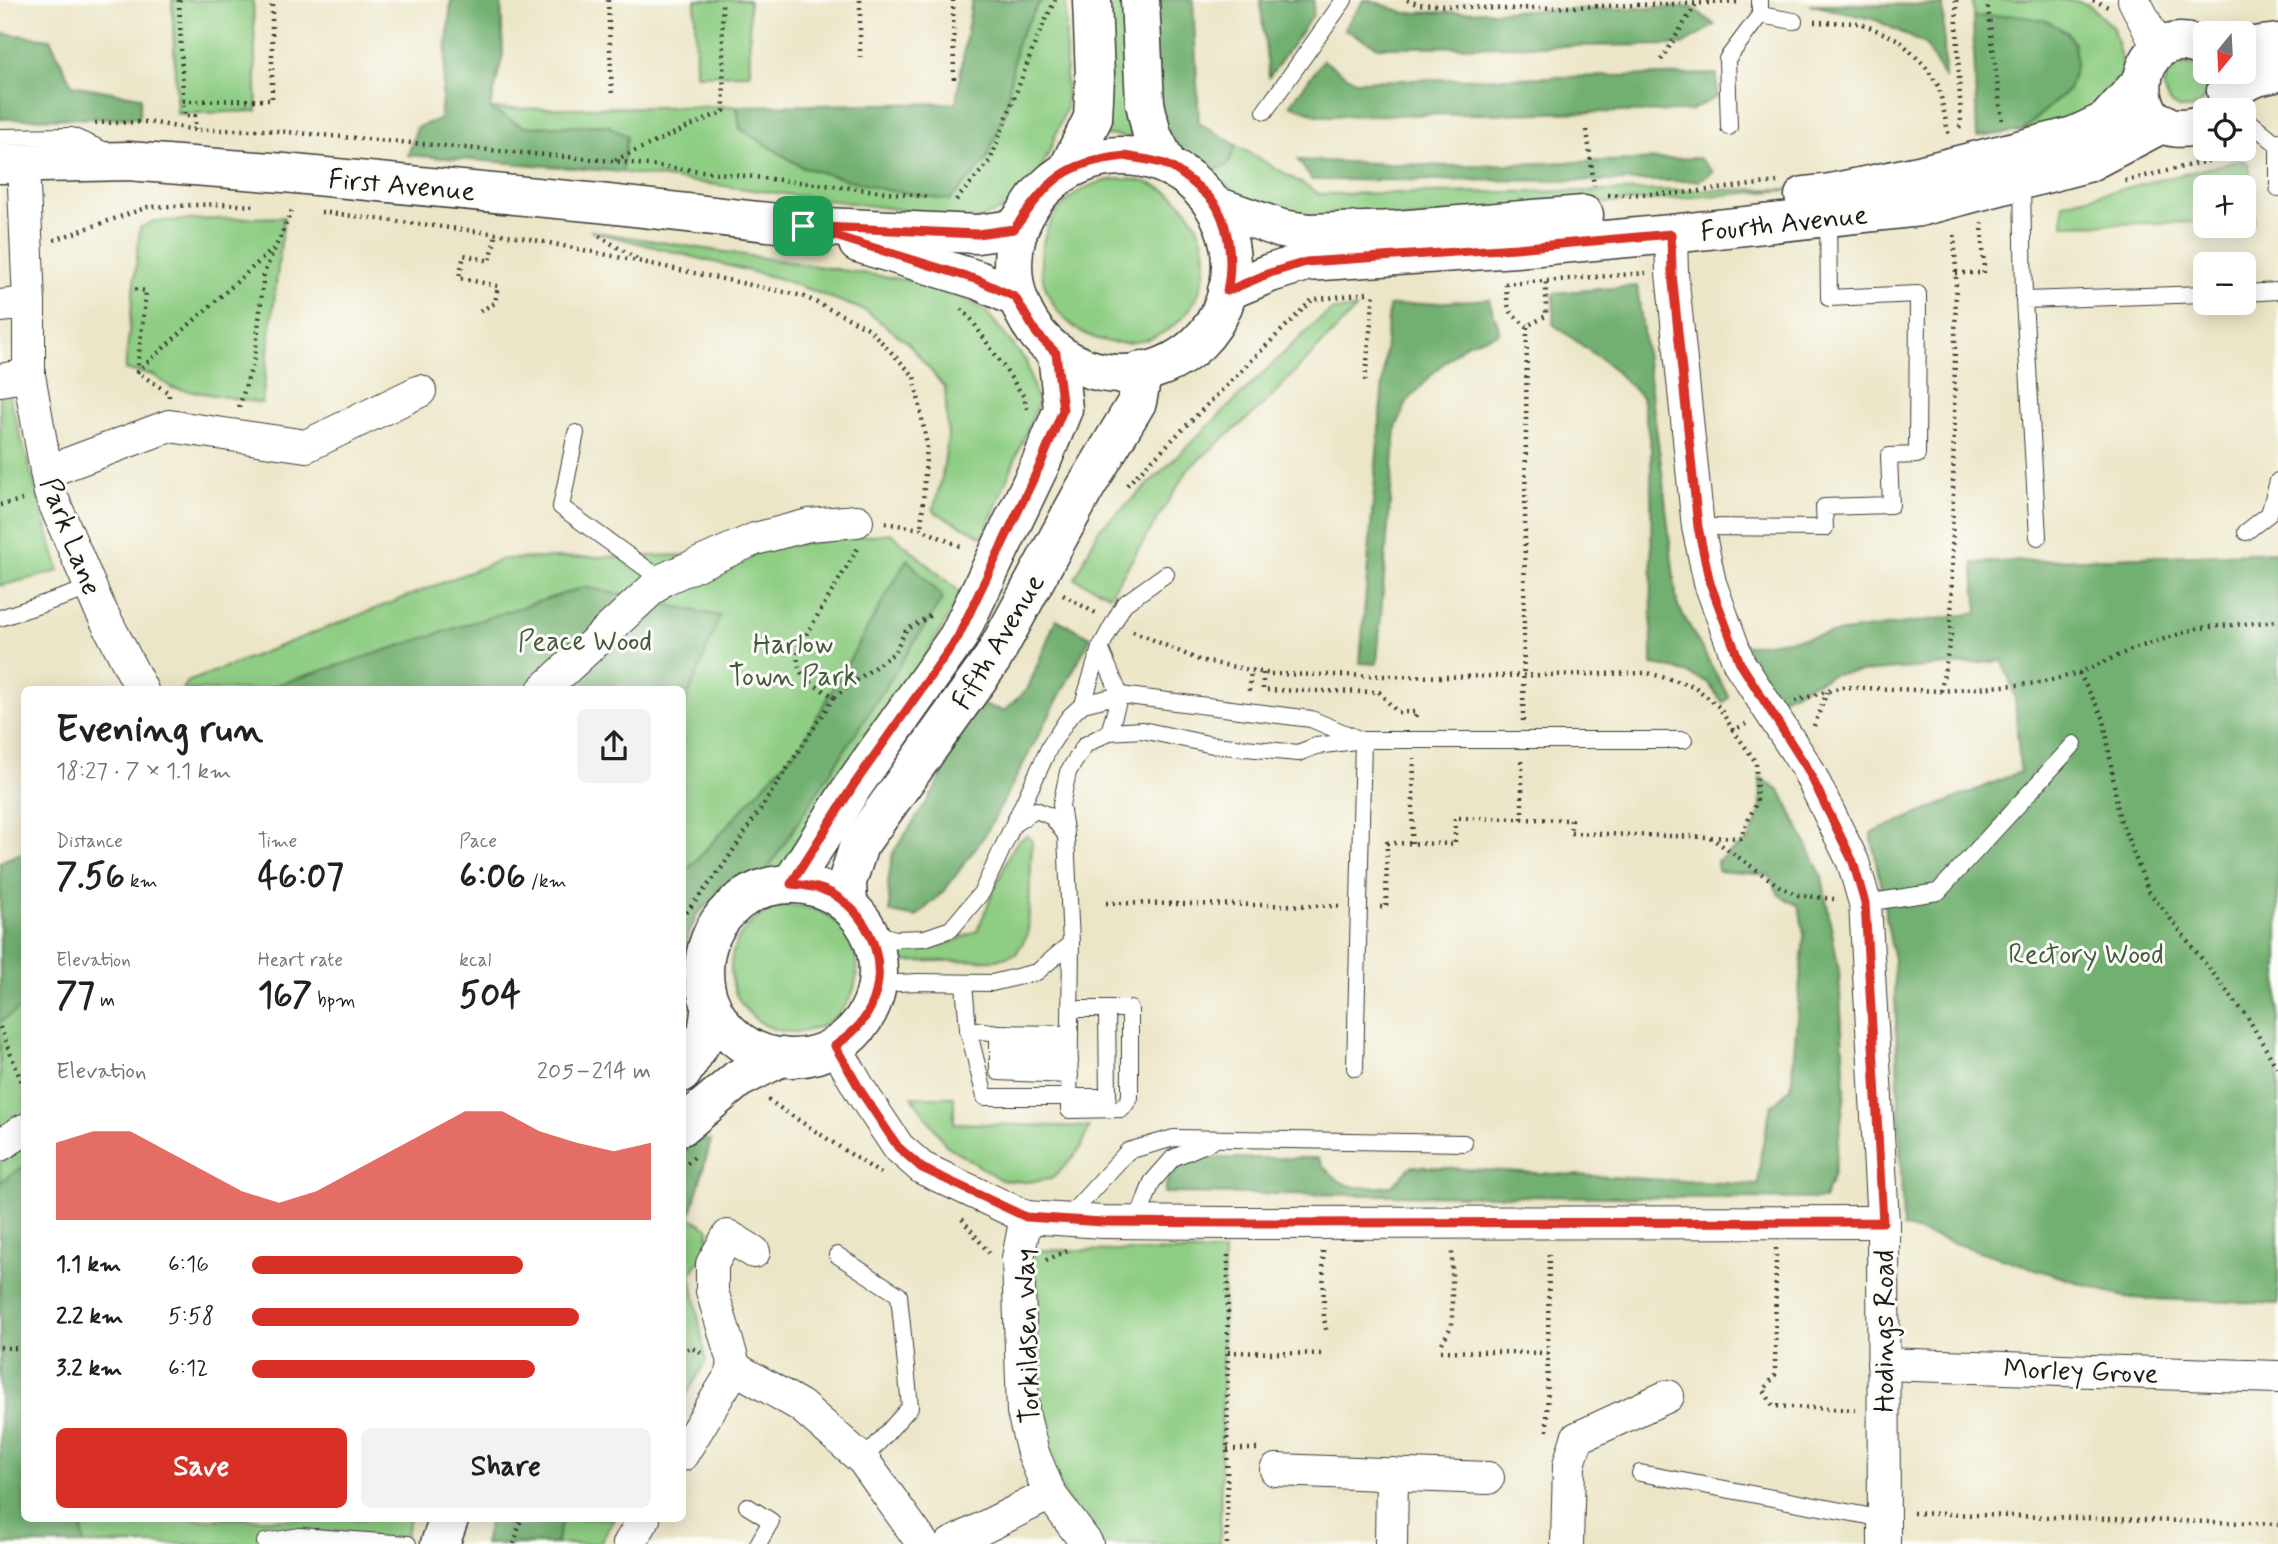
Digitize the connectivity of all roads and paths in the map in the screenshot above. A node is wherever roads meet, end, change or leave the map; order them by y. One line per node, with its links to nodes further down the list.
1 (179, 0): 28 (path)
2 (272, 0): 28 (path)
3 (608, 0): 26 (path)
4 (860, 0): 22 (path)
5 (953, 0): 25 (path)
6 (1055, 0): 48 (path)
7 (1093, 0): 42 (street)
8 (1140, 0): 41 (street)
9 (1345, 0): 29 (lane)
10 (1407, 0): 15 (path)
11 (1956, 0): 17 (path)
12 (1987, 0): 34 (path)
13 (2134, 0): 23 (street)
14 (722, 1): 40 (path)
15 (1697, 3): 16 (path); 21 (path)
16 (1760, 7): 17 (lane); 33 (lane)
17 (1794, 22)
18 (2278, 44): 20 (street)
19 (2193, 45): 23 (street)
20 (2256, 46)
21 (1661, 60)
22 (860, 63)
23 (2150, 66): 31 (street); 50 (street, Fourth Avenue)
24 (2278, 72): 27 (street)
25 (954, 83)
26 (612, 96)
27 (2231, 98)
28 (183, 101): 36 (path)
29 (1265, 111)
30 (81, 123): 36 (path)
31 (2163, 123): 32 (street); 44 (street, Fourth Avenue)
32 (2193, 126)
33 (1729, 127)
34 (2002, 127)
35 (2256, 127): 38 (lane)
36 (195, 130): 40 (path)
37 (1587, 130): 43 (path)
38 (2277, 143): 45 (lane)
39 (8, 155): 58 (street, First Avenue); 65 (street, Park Lane)
40 (613, 161): 47 (path)
41 (1168, 166): 42 (street); 50 (street)
42 (1067, 171): 56 (street)
43 (1790, 180)
44 (2022, 181): 57 (street, Fourth Avenue); 78 (lane)
45 (2278, 188)
46 (146, 196): 51 (path)
47 (942, 198)
48 (956, 200)
49 (322, 206): 61 (path)
50 (1216, 206): 73 (street)
51 (148, 207): 52 (path); 65 (path)
52 (270, 207)
53 (281, 208): 54 (path)
54 (293, 208): 55 (path); 64 (path)
55 (301, 209)
56 (1028, 210): 58 (street, First Avenue); 77 (street)
57 (1828, 218): 62 (street, Fourth Avenue); 97 (lane)
58 (803, 226): 77 (street, First Avenue)
59 (1954, 226): 68 (path)
60 (590, 231): 66 (path)
61 (496, 234): 66 (path); 81 (path)
62 (1671, 234): 67 (street, Hodings Road); 73 (street, Fourth Avenue)
63 (1983, 234): 68 (path)
64 (276, 246): 86 (path); 93 (path)
65 (27, 249): 80 (street, Park Lane)
66 (642, 262): 99 (path)
67 (1672, 273): 69 (path); 97 (street, Hodings Road)
68 (1956, 273): 116 (path)
69 (1546, 282): 70 (path); 82 (path)
70 (1506, 284): 71 (path); 82 (path)
71 (1493, 285)
72 (135, 289): 86 (path)
73 (1227, 291): 85 (street)
74 (2278, 291): 75 (lane)
75 (2256, 292)
76 (2193, 294): 78 (lane)
77 (1015, 297): 84 (street)
78 (2024, 300): 101 (lane)
79 (952, 301): 90 (path)
80 (15, 305): 87 (street, Park Lane)
81 (480, 311)
82 (1527, 326): 83 (path)
83 (1527, 341)
84 (1056, 353): 85 (street); 131 (street, Fifth Avenue)
85 (1143, 370): 134 (street, Fifth Avenue)
86 (137, 372): 91 (path)
87 (15, 378): 94 (street, Park Lane)
88 (1365, 381): 96 (path)
89 (419, 391): 93 (street)
90 (1028, 412)
91 (169, 426): 93 (street); 94 (street)
92 (576, 433): 104 (lane)
93 (230, 435)
94 (46, 472): 105 (street, Park Lane)
95 (2278, 481): 100 (lane)
96 (1123, 489)
97 (1698, 527): 132 (street, Hodings Road)
98 (864, 528): 99 (path); 104 (street); 118 (path)
99 (921, 529): 102 (path)
100 (2246, 532)
101 (2038, 537)
102 (964, 548)
103 (1166, 574): 112 (lane)
104 (662, 580): 115 (street)
105 (91, 588): 109 (lane); 114 (street, Park Lane)
106 (1062, 597): 108 (path)
107 (940, 610): 118 (path)
108 (1098, 614)
109 (0, 618)
110 (2278, 621): 113 (path)
111 (1131, 630): 122 (path, bridge)
112 (1100, 649): 117 (lane); 119 (lane)
113 (2079, 673): 116 (path); 148 (path)
114 (140, 686)
115 (547, 686)
116 (1941, 691): 120 (path)
117 (1120, 695): 119 (lane); 123 (lane); 124 (lane)
118 (834, 697): 133 (path)
119 (1083, 704): 128 (lane)
120 (1786, 704)
121 (1750, 722): 122 (path)
122 (1734, 730): 130 (path)
123 (1108, 732): 124 (lane); 129 (lane)
124 (1363, 740): 125 (lane); 147 (lane)
125 (1684, 740)
126 (2074, 744): 132 (lane)
127 (1522, 819): 130 (path)
128 (1012, 825): 129 (lane); 134 (lane)
129 (1066, 836): 135 (lane)
130 (1710, 837): 132 (path)
131 (791, 884): 134 (street); 138 (street)
132 (1853, 901): 159 (street, Hodings Road)
133 (686, 913)
134 (858, 918): 136 (street)
135 (1071, 943): 137 (lane); 139 (lane)
136 (878, 984): 137 (lane); 142 (street)
137 (964, 984): 141 (lane)
138 (712, 1005): 145 (street); 146 (street)
139 (1070, 1009): 144 (lane); 150 (lane)
140 (0, 1027): 149 (path)
141 (968, 1029): 143 (lane); 150 (lane)
142 (835, 1046): 145 (street); 156 (street)
143 (998, 1046): 144 (lane); 144 (lane)
144 (1070, 1054): 150 (lane)
145 (782, 1057): 151 (street)
146 (686, 1067)
147 (1355, 1069)
148 (2278, 1070)
149 (21, 1080)
150 (1069, 1104)
151 (686, 1123)
152 (21, 1132): 155 (street)
153 (1222, 1138): 154 (lane); 157 (lane); 158 (lane)
154 (1464, 1143)
155 (0, 1145)
156 (1026, 1217): 157 (street); 189 (street, Torkildsen Way)
157 (1067, 1218): 158 (street)
158 (1137, 1222): 159 (street)
159 (1883, 1222): 177 (street, Hodings Road)
160 (1549, 1244): 175 (path)
161 (1228, 1245): 174 (path)
162 (1322, 1245): 169 (path)
163 (1452, 1245): 170 (path)
164 (1763, 1246): 165 (path)
165 (1776, 1246): 166 (path); 181 (path)
166 (1788, 1247)
167 (754, 1252): 178 (street)
168 (837, 1255): 184 (lane)
169 (1327, 1334)
170 (1442, 1343)
171 (0, 1347): 172 (path)
172 (21, 1349)
173 (1441, 1351): 175 (path)
174 (1227, 1353): 176 (path); 203 (path)
175 (1548, 1353): 182 (path)
176 (1326, 1354)
177 (1884, 1364): 179 (street, Morley Grove); 181 (street, Hodings Road)
178 (735, 1368): 183 (street); 184 (street)
179 (2278, 1377)
180 (1668, 1396): 205 (street)
181 (1884, 1411): 194 (street, Hodings Road)
182 (1547, 1439)
183 (686, 1448)
184 (863, 1460): 200 (street)
185 (1276, 1470): 187 (street)
186 (1640, 1473): 194 (lane)
187 (1392, 1474): 188 (street); 204 (street)
188 (1488, 1478)
189 (1050, 1494): 201 (street); 202 (street, Torkildsen Way)
190 (747, 1506): 199 (lane)
191 (448, 1522): 197 (street)
192 (520, 1522): 198 (path)
193 (2278, 1524): 194 (path)
194 (1884, 1525)
195 (265, 1542): 196 (lane)
196 (408, 1544)
197 (440, 1544)
198 (514, 1544)
199 (758, 1544)
200 (923, 1544)
201 (951, 1544)
202 (1087, 1544)
203 (1227, 1544)
204 (1391, 1544)
205 (1567, 1544)

